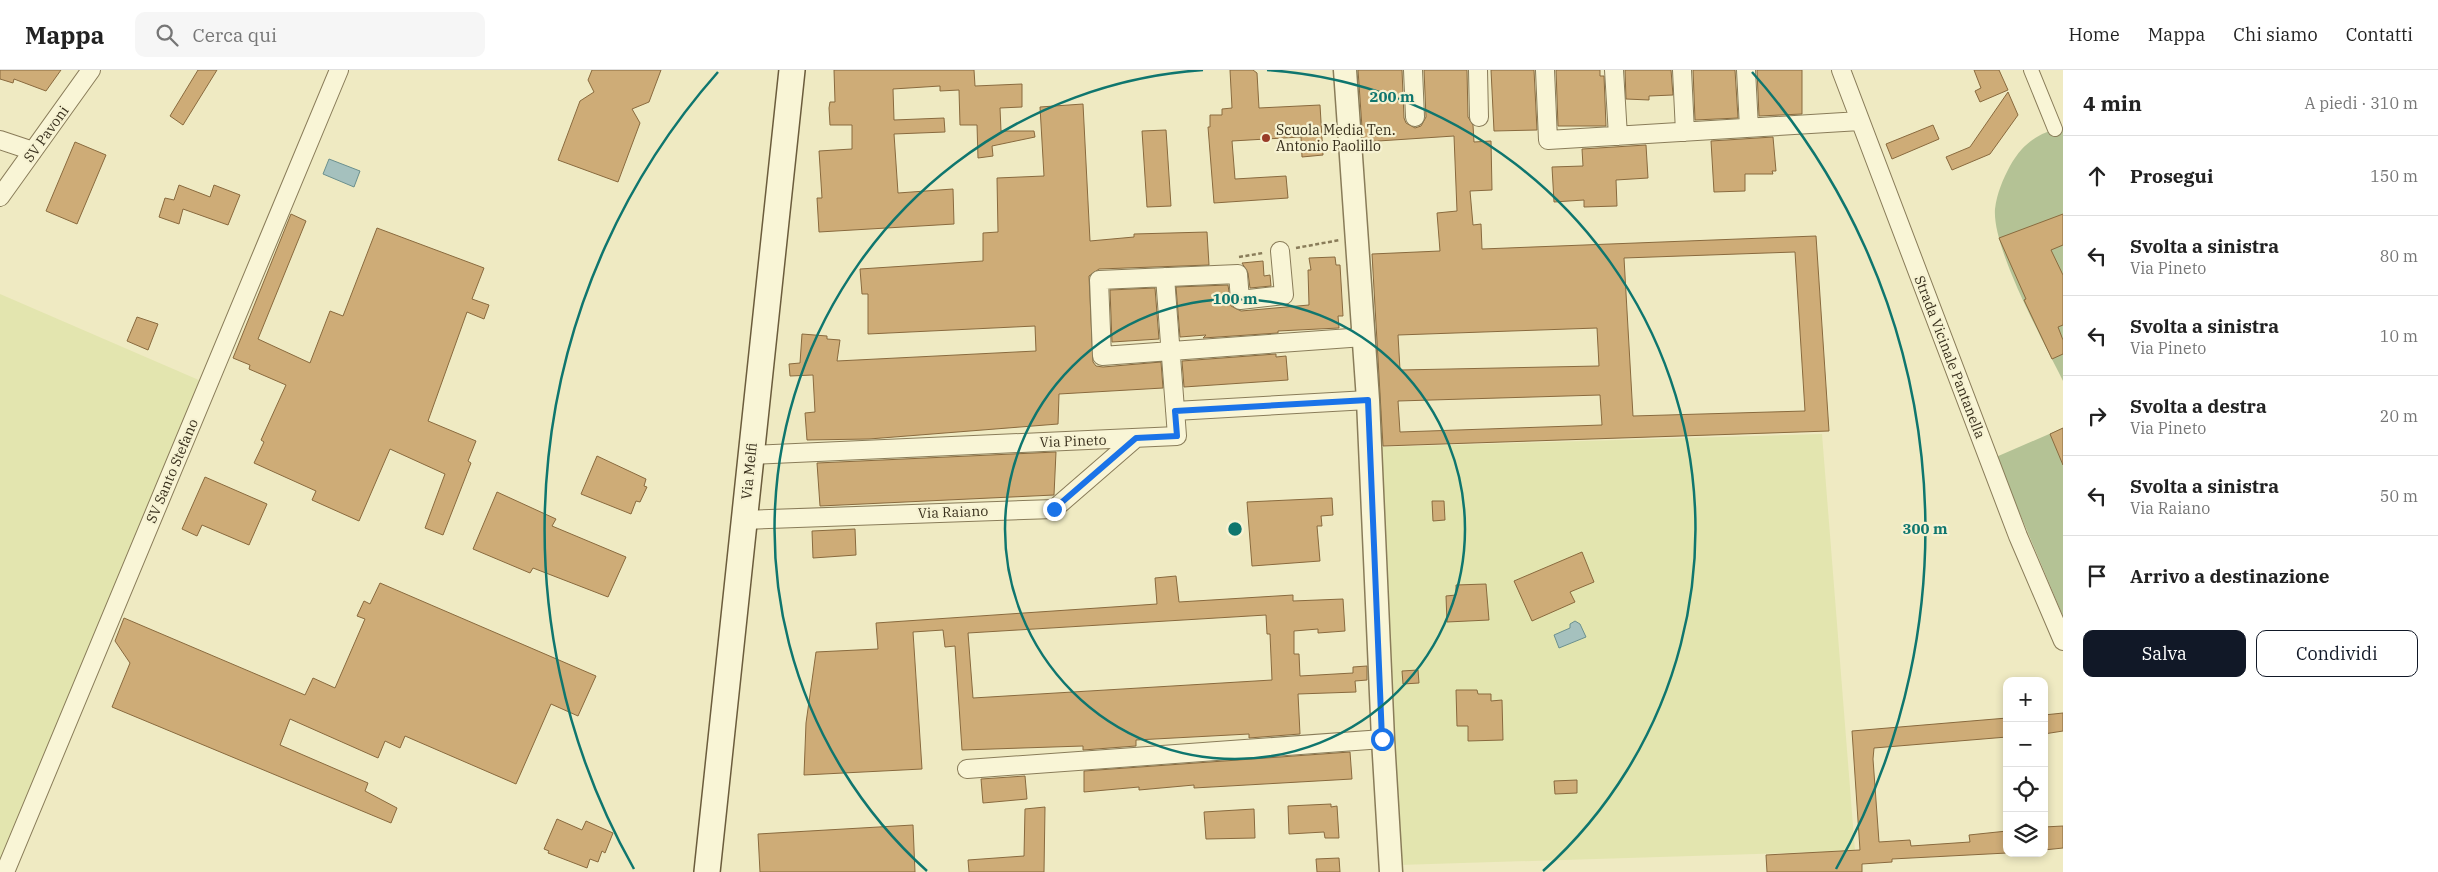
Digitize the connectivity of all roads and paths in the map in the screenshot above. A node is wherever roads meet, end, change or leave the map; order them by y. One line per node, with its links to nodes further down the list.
1 (91, 70): 21 (street, SV Pavoni)
2 (339, 70): 35 (street, SV Santo Stefano)
3 (792, 70): 30 (main road, Via Melfi)
4 (1345, 70): 25 (street)
5 (1413, 70): 13 (street)
6 (1478, 70): 14 (street)
7 (1545, 70): 19 (street)
8 (1614, 70): 19 (street)
9 (1682, 70): 18 (street)
10 (1746, 70): 16 (street)
11 (1841, 70): 15 (street, Strada Vicinale Pantanella)
12 (2030, 70): 17 (street)
13 (1415, 117)
14 (1479, 117)
15 (1860, 121): 16 (street); 32 (street, Strada Vicinale Pantanella)
16 (1750, 128): 18 (street)
17 (2055, 129)
18 (1685, 132): 19 (street)
19 (1618, 136)
20 (0, 140): 21 (street)
21 (33, 151): 22 (street, SV Pavoni)
22 (0, 197)
23 (1280, 251): 24 (street)
24 (1165, 277): 26 (street); 26 (street)
25 (1364, 336): 26 (street); 27 (street)
26 (1172, 350): 28 (street)
27 (1368, 400): 28 (street); 33 (street)
28 (1175, 411): 29 (street, Via Pineto)
29 (1136, 438): 30 (street, Via Pineto); 31 (street, Via Raiano)
30 (751, 455): 31 (main road, Via Melfi)
31 (744, 520): 36 (main road, Via Melfi)
32 (2063, 641)
33 (1382, 739): 34 (street); 37 (street)
34 (967, 769)
35 (5, 872)
36 (706, 872)
37 (1391, 872)

